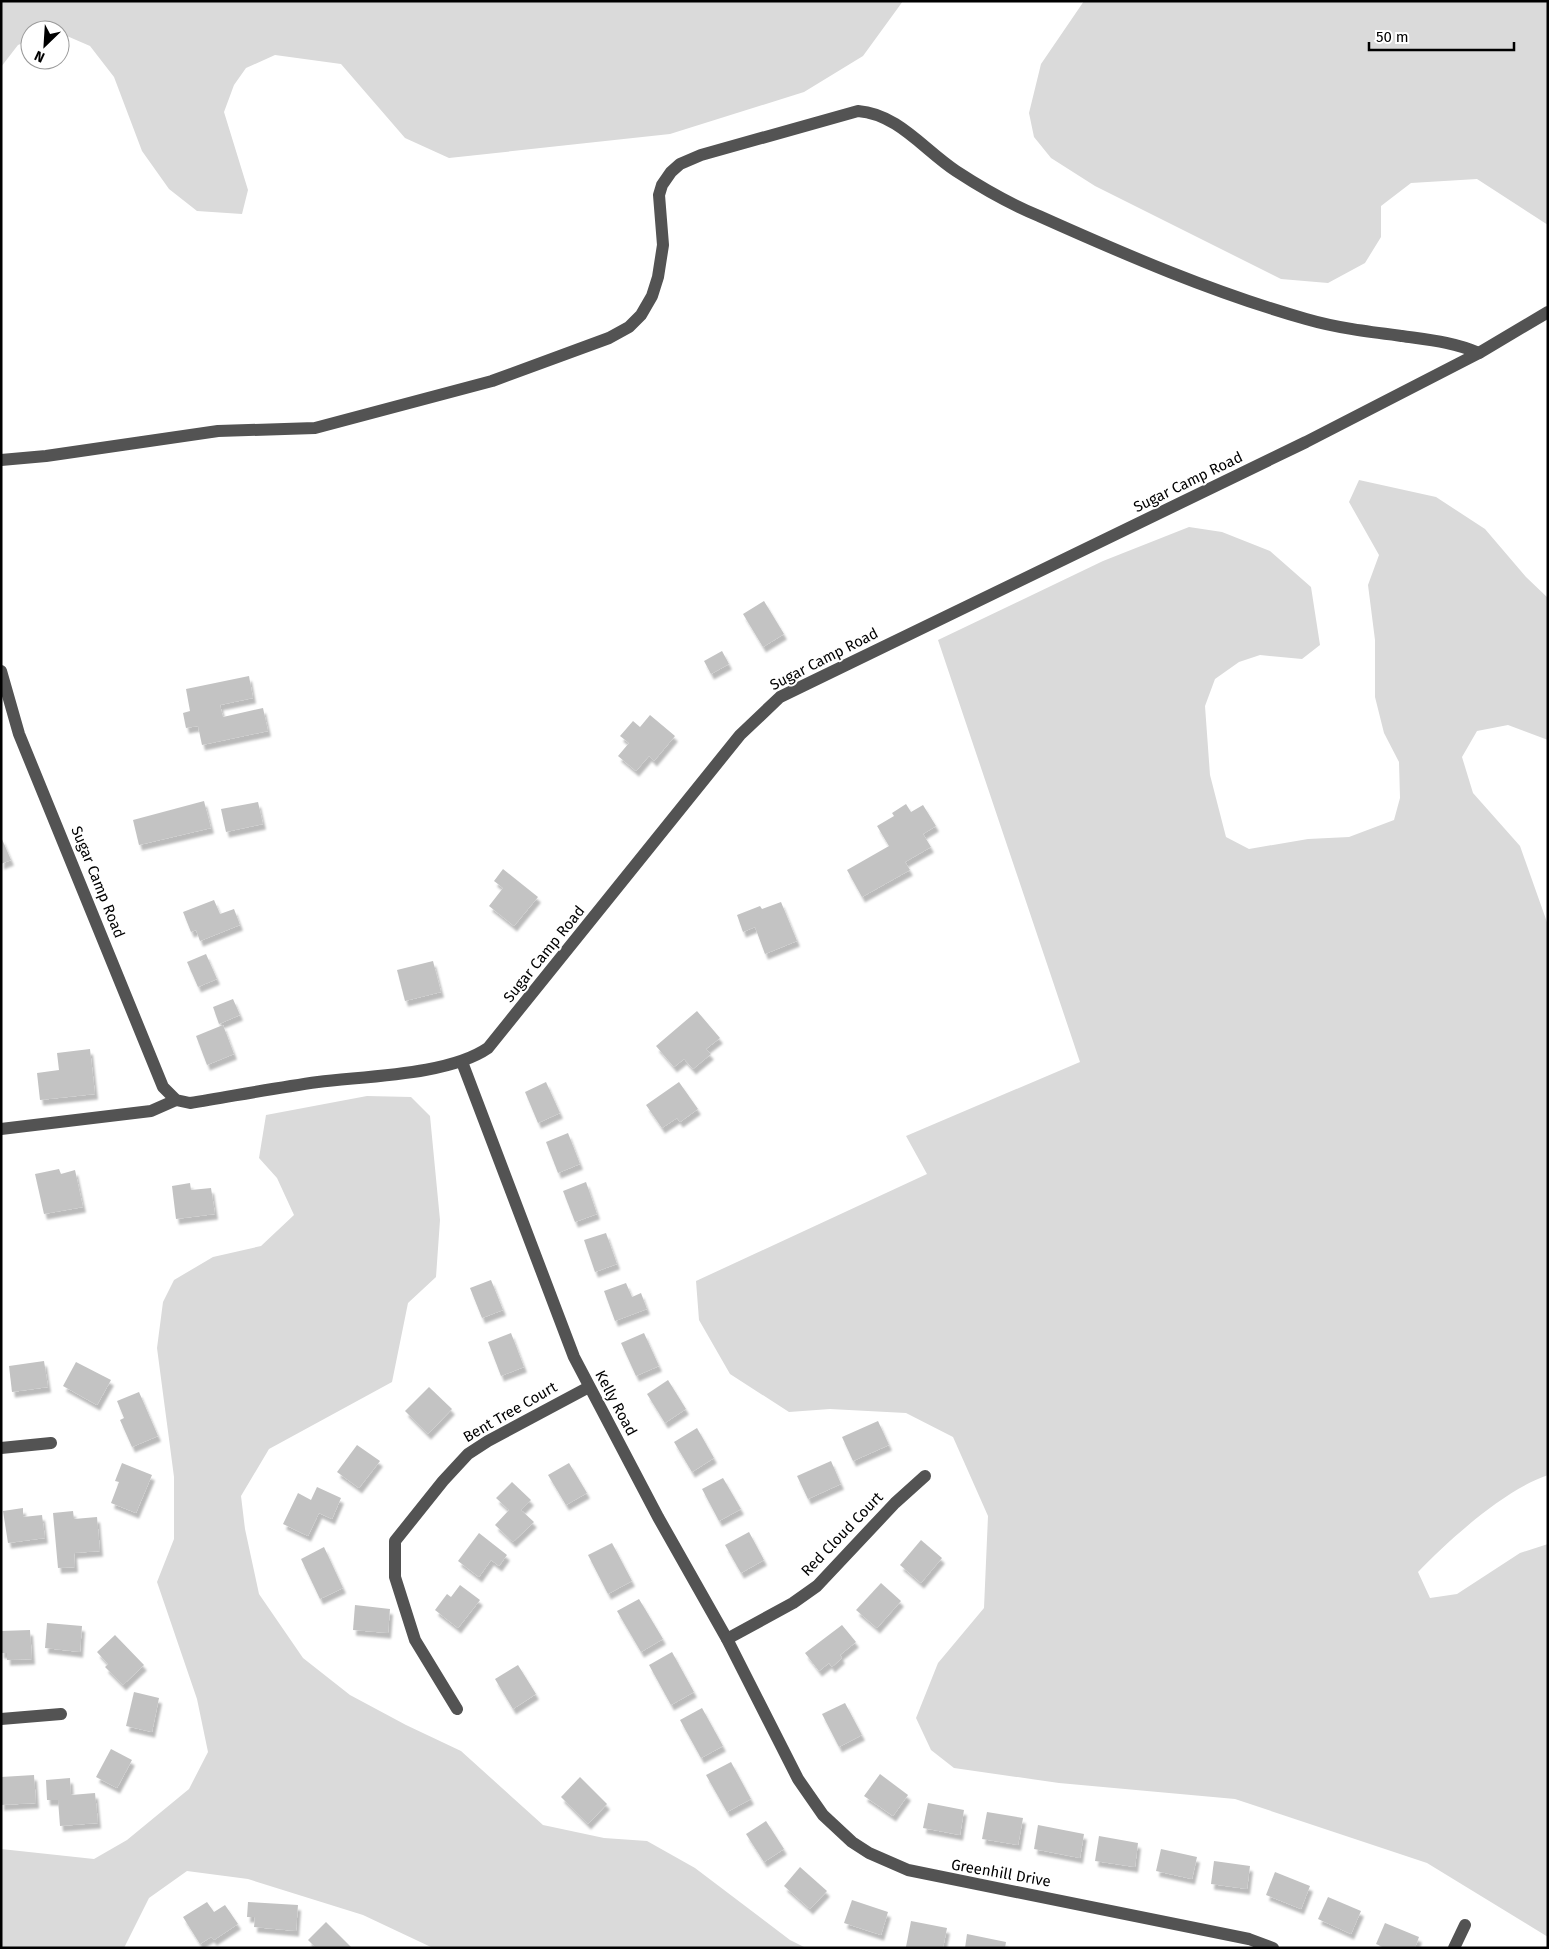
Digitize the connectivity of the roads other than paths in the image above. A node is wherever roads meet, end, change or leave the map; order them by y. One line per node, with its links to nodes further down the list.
1 (1548, 312): 2 (street, Sugar Camp Road)
2 (1479, 353): 3 (street); 5 (street, Sugar Camp Road)
3 (1, 460)
4 (1, 671): 6 (street, Sugar Camp Road)
5 (462, 1062): 6 (street, Sugar Camp Road); 8 (street, Kelly Road)
6 (176, 1100): 7 (street, Sugar Camp Road)
7 (1, 1129)
8 (589, 1387): 12 (street, Kelly Road); 13 (street, Bent Tree Court)
9 (51, 1443): 10 (street)
10 (1, 1448)
11 (925, 1476): 12 (street, Red Cloud Court)
12 (726, 1639): 16 (street, Kelly Road)
13 (457, 1709)
14 (61, 1714): 15 (street)
15 (1, 1719)
16 (779, 1741): 18 (street, Greenhill Drive)
17 (1465, 1925): 19 (street)
18 (1273, 1948)
19 (1454, 1948)

